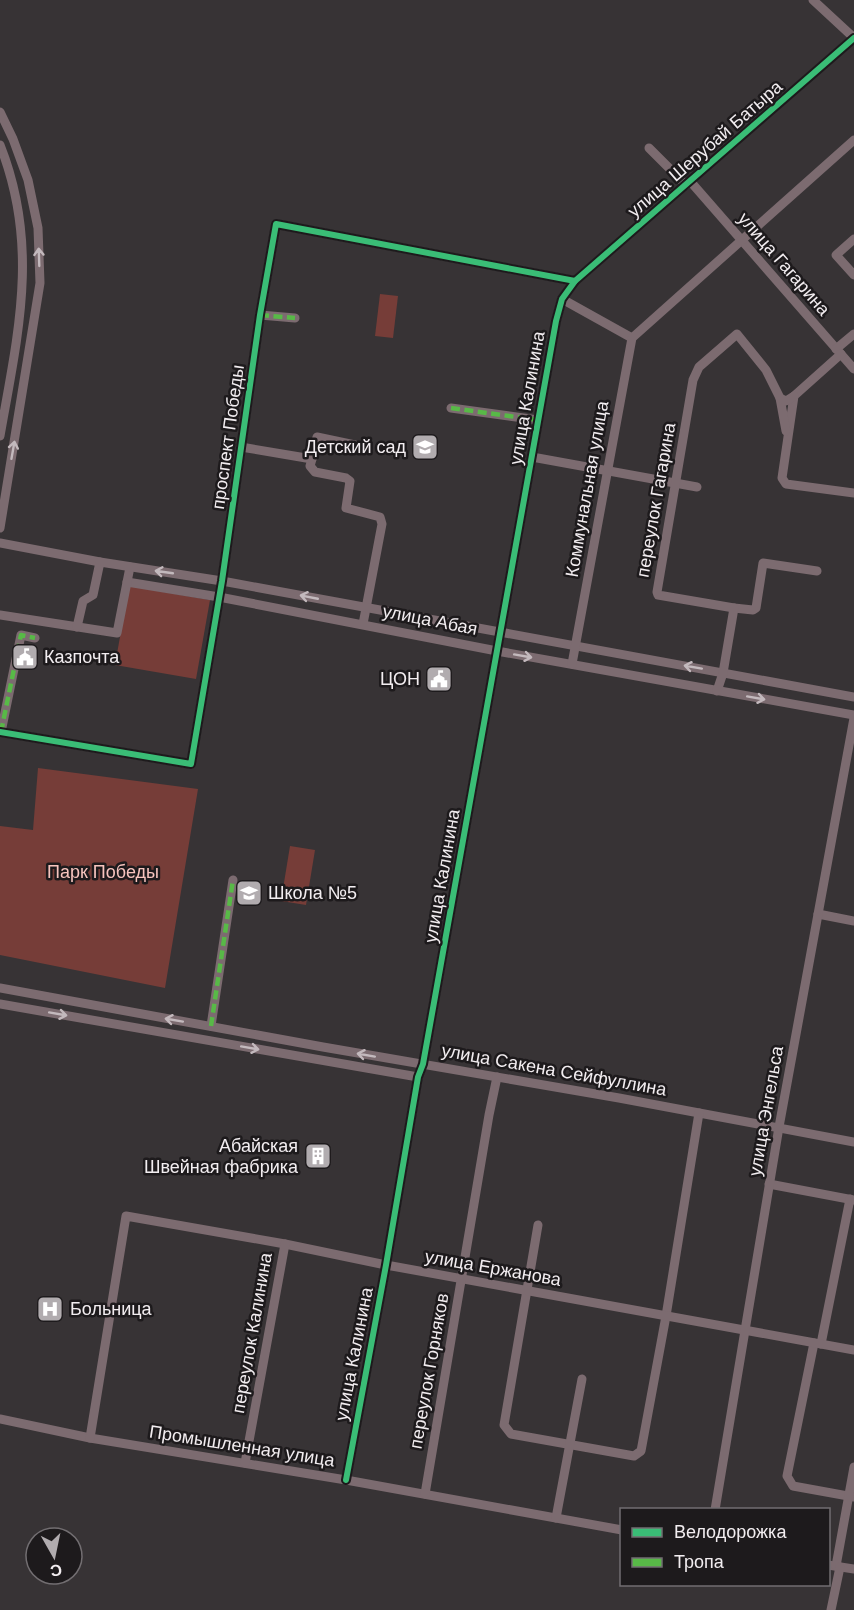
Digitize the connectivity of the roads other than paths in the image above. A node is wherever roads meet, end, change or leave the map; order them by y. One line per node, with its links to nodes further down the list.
1 (813, 0): 2 (street)
2 (854, 38): 7 (street, улица Шерубай Батыра)
3 (0, 112): 16 (street, one-way to 3)
4 (854, 140): 9 (street)
5 (0, 145): 15 (street)
6 (650, 148): 7 (street, улица Гагарина)
7 (688, 183): 9 (street, улица Гагарина); 11 (street, улица Шерубай Батыра)
8 (854, 239): 10 (street)
9 (741, 240): 18 (street); 19 (street, улица Гагарина)
10 (854, 275)
11 (575, 281): 12 (street, улица Калинина); 13 (street, проспект Победы)
12 (562, 299): 18 (street); 24 (street, улица Калинина)
13 (260, 315): 14 (street); 30 (street, проспект Победы)
14 (295, 318)
15 (18, 330): 16 (street); 26 (street)
16 (33, 331): 37 (street, one-way to 16)
17 (854, 334): 19 (street)
18 (632, 338): 33 (street, Коммунальная улица)
19 (838, 351): 20 (street, улица Гагарина); 21 (street)
20 (854, 369)
21 (794, 396): 22 (street); 28 (street)
22 (780, 398): 28 (street); 34 (street, переулок Гагарина)
23 (451, 408): 24 (street)
24 (538, 420): 31 (street, улица Калинина)
25 (319, 426): 27 (street)
26 (0, 436)
27 (317, 438): 29 (street); 32 (street)
28 (787, 439): 36 (street)
29 (355, 445)
30 (241, 447): 32 (street); 42 (street, проспект Победы)
31 (532, 457): 33 (street); 51 (street, улица Калинина)
32 (312, 459): 45 (street)
33 (607, 471): 34 (street); 54 (street, Коммунальная улица)
34 (677, 483): 35 (street); 46 (street, переулок Гагарина)
35 (697, 486)
36 (854, 493)
37 (0, 528)
38 (0, 543): 39 (street)
39 (100, 562): 40 (street); 49 (street)
40 (130, 567): 42 (street, one-way to 40); 43 (street)
41 (817, 572): 46 (street)
42 (222, 581): 44 (street, проспект Победы); 45 (street, one-way to 42)
43 (127, 582): 44 (street); 49 (street)
44 (219, 597): 48 (street); 61 (street, проспект Победы)
45 (366, 608): 48 (street, улица Абая); 51 (street, улица Абая)
46 (734, 608): 57 (street)
47 (0, 615): 49 (street)
48 (363, 624): 55 (street, улица Абая)
49 (77, 627)
50 (9, 633): 52 (street)
51 (500, 633): 54 (street, улица Абая); 55 (street, улица Калинина)
52 (21, 635): 53 (street); 61 (street)
53 (35, 638)
54 (575, 646): 56 (street, Коммунальная улица); 57 (street, улица Абая, one-way to 54)
55 (497, 651): 56 (street, улица Абая, one-way to 56); 70 (street, улица Калинина)
56 (572, 664): 58 (street, улица Абая)
57 (723, 673): 58 (street); 59 (street, улица Абая)
58 (717, 691): 60 (street, улица Абая, one-way to 60)
59 (854, 697)
60 (854, 717): 63 (street, улица Энгельса)
61 (1, 732)
62 (233, 880): 69 (street)
63 (818, 915): 64 (street); 74 (street, улица Энгельса)
64 (854, 921)
65 (0, 988): 67 (street, улица Сакена Сейфуллина)
66 (0, 1004): 68 (street, one-way to 68)
67 (86, 1004): 68 (street); 69 (street, улица Сакена Сейфуллина, one-way to 67)
68 (84, 1018): 71 (street, one-way to 71)
69 (211, 1026): 70 (street, улица Сакена Сейфуллина, one-way to 69)
70 (423, 1064): 71 (street, улица Калинина); 72 (street, улица Сакена Сейфуллина)
71 (418, 1077): 80 (street, улица Калинина)
72 (497, 1077): 73 (street, улица Сакена Сейфуллина); 81 (street, переулок Горняков)
73 (699, 1113): 74 (street, улица Сакена Сейфуллина); 83 (street)
74 (779, 1127): 75 (street, улица Сакена Сейфуллина); 76 (street, улица Энгельса)
75 (854, 1142)
76 (770, 1184): 77 (street); 84 (street, улица Энгельса)
77 (852, 1200): 85 (street)
78 (538, 1225): 82 (street)
79 (285, 1244): 80 (street, улица Ержанова); 89 (street, улица Ержанова); 91 (street, переулок Калинина)
80 (386, 1265): 81 (street, улица Ержанова); 93 (street, улица Калинина)
81 (461, 1279): 82 (street, улица Ержанова); 94 (street, переулок Горняков)
82 (527, 1291): 83 (street, улица Ержанова); 90 (street)
83 (666, 1316): 84 (street, улица Ержанова); 90 (street)
84 (744, 1330): 85 (street, улица Ержанова); 96 (street, улица Энгельса)
85 (818, 1343): 86 (street, улица Ержанова); 95 (street)
86 (854, 1350)
87 (582, 1379): 90 (street)
88 (0, 1419): 89 (street, Промышленная улица)
89 (90, 1438): 91 (street, Промышленная улица)
90 (569, 1445): 97 (street)
91 (245, 1462): 93 (street, Промышленная улица)
92 (854, 1467): 95 (street)
93 (346, 1480): 94 (street, Промышленная улица)
94 (425, 1494): 97 (street, Промышленная улица)
95 (851, 1497): 99 (street)
96 (715, 1508)
97 (556, 1518): 98 (street, Промышленная улица)
98 (620, 1530)
99 (835, 1566): 100 (street); 101 (street)
100 (854, 1569)
101 (831, 1610)

